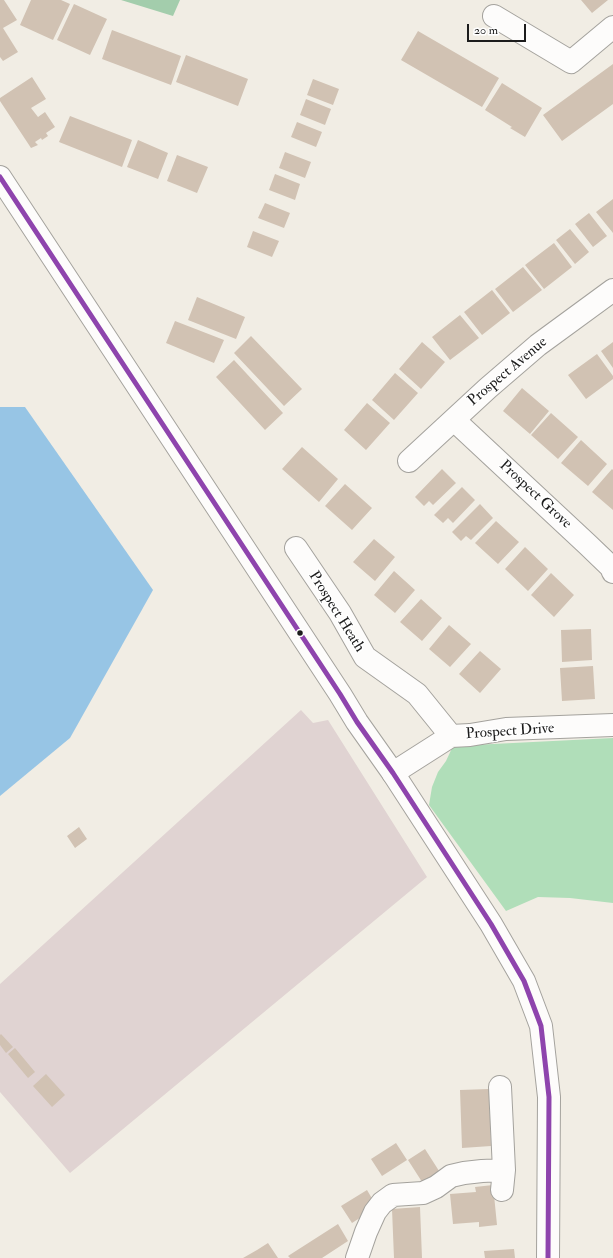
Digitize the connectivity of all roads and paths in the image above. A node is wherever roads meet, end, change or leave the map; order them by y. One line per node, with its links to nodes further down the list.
1 (494, 16): 2 (street)
2 (613, 27)
3 (0, 177): 11 (street)
4 (613, 290): 5 (street, Prospect Avenue)
5 (454, 420): 6 (street, Prospect Avenue); 8 (street, Prospect Grove)
6 (410, 461)
7 (296, 548): 10 (street, Prospect Heath)
8 (613, 572)
9 (613, 725): 10 (street, Prospect Drive)
10 (451, 736): 11 (street, Prospect Drive)
11 (393, 773): 14 (street)
12 (500, 1087): 13 (street)
13 (357, 1258)
14 (548, 1258)

